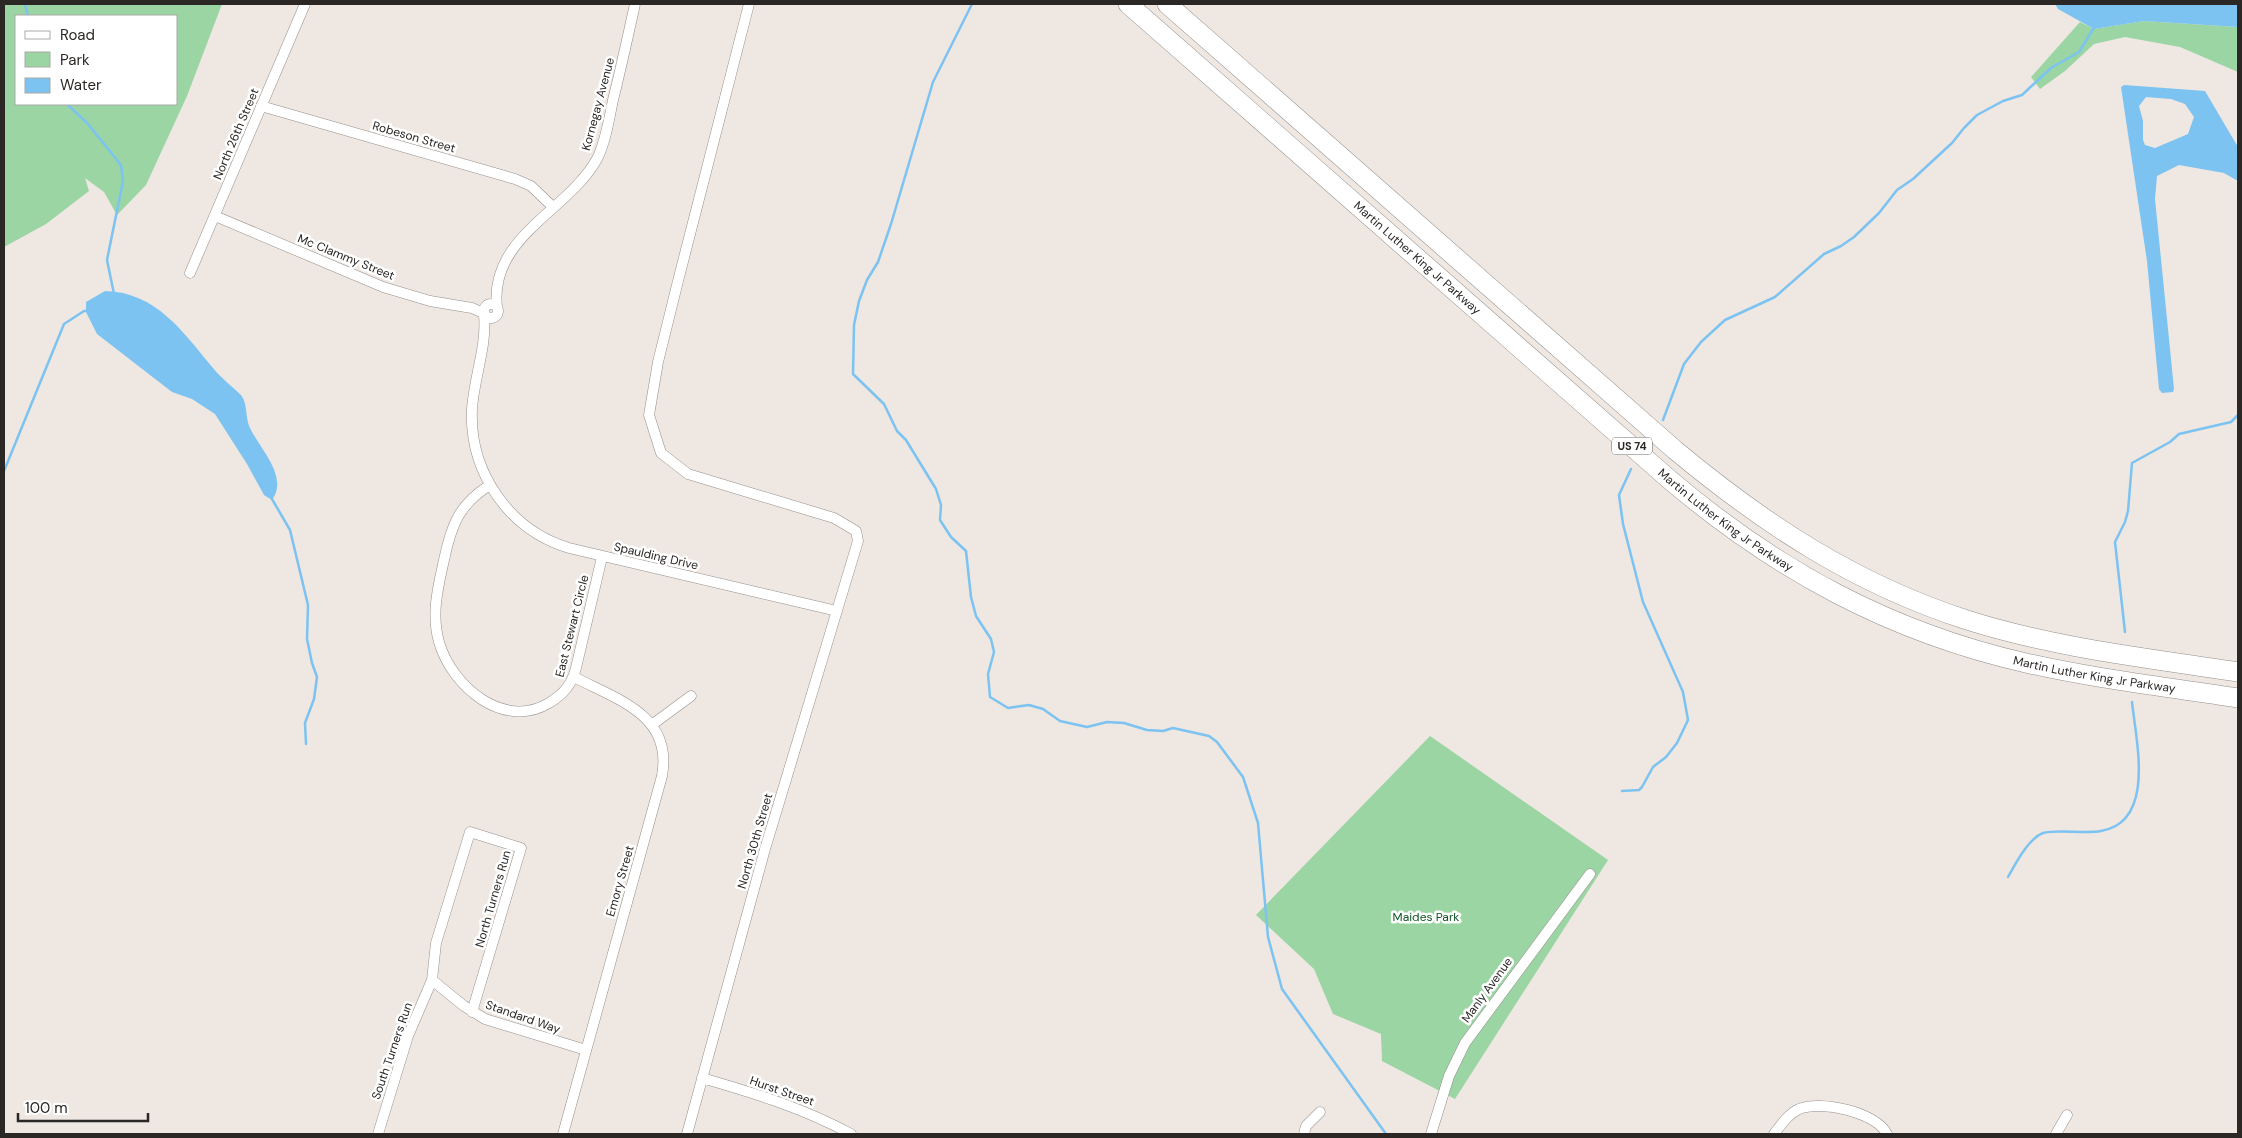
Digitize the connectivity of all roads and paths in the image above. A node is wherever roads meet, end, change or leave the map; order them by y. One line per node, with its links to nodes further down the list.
1 (305, 4): 6 (street, North 26th Street)
2 (633, 4): 7 (street, Kornegay Avenue)
3 (749, 4): 13 (street, North 30th Street)
4 (1128, 4): 17 (highway, Martin Luther King Jr Parkway / US 74)
5 (1167, 4): 14 (highway, Martin Luther King Jr Parkway / US 74)
6 (261, 106): 7 (street, Robeson Street); 8 (street, North 26th Street)
7 (553, 207): 10 (street, Kornegay Avenue)
8 (215, 216): 9 (street, North 26th Street); 10 (street, Mc Clammy Street)
9 (190, 273)
10 (489, 310): 11 (street, Kornegay Avenue)
11 (490, 486): 12 (street, Spaulding Drive); 15 (street, East Stewart Circle)
12 (602, 556): 13 (street, Spaulding Drive); 15 (street, East Stewart Circle)
13 (837, 611): 23 (street, North 30th Street)
14 (2238, 672)
15 (574, 677): 18 (street, Emory Street)
16 (691, 696): 18 (street)
17 (2238, 698)
18 (653, 724): 22 (street, Emory Street)
19 (1590, 874): 31 (street, Manly Avenue)
20 (432, 980): 21 (street, Standard Way); 21 (street, North Turners Run); 26 (street, South Turners Run)
21 (472, 1012): 22 (street, Standard Way)
22 (586, 1050): 27 (street, Emory Street)
23 (702, 1078): 28 (street, North 30th Street); 29 (street, Hurst Street)
24 (1320, 1112): 30 (street)
25 (2067, 1115): 34 (street)
26 (381, 1134)
27 (563, 1134)
28 (687, 1134)
29 (851, 1134)
30 (1304, 1134)
31 (1432, 1134)
32 (1774, 1134): 33 (street)
33 (1887, 1134)
34 (2056, 1134)

